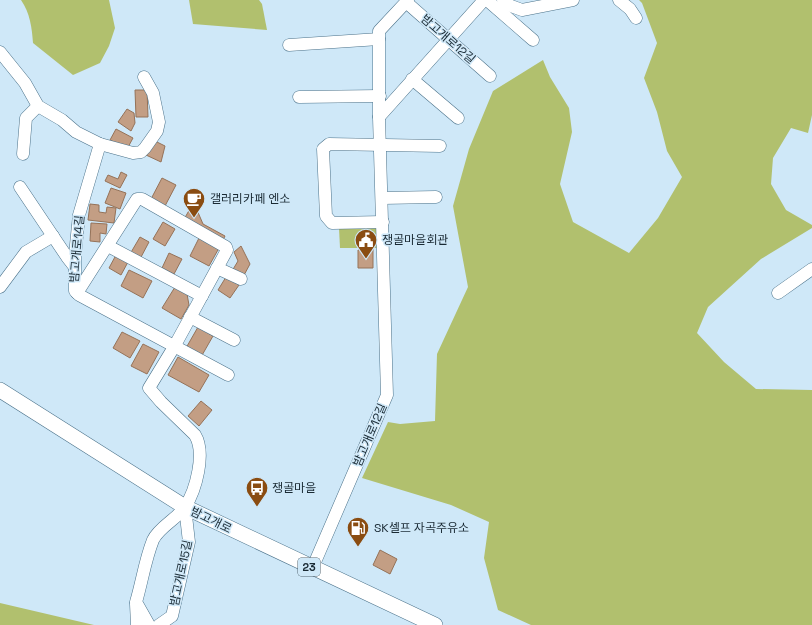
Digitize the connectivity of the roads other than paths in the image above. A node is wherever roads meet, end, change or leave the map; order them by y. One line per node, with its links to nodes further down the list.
1 (484, 0): 9 (street)
2 (487, 0): 10 (street)
3 (503, 0): 4 (street)
4 (574, 0)
5 (619, 0): 7 (street)
6 (407, 1): 8 (street, 밤고개로12길); 9 (street, 밤고개로12길)
7 (636, 18)
8 (379, 39): 11 (street); 16 (street, 밤고개로12길)
9 (449, 39): 13 (street, 밤고개로12길); 15 (street)
10 (532, 40)
11 (289, 45)
12 (0, 52): 18 (street)
13 (490, 76)
14 (144, 77): 21 (street)
15 (412, 79): 19 (street); 20 (street)
16 (380, 96): 17 (street); 19 (street, 밤고개로12길)
17 (299, 97)
18 (38, 106): 21 (street); 24 (street)
19 (379, 117): 22 (street, 밤고개로12길)
20 (458, 118)
21 (100, 144): 31 (street, 밤고개로14길)
22 (380, 145): 23 (street); 27 (street, 밤고개로12길); 28 (street)
23 (440, 146)
24 (23, 154)
25 (20, 186): 29 (street)
26 (436, 197): 27 (street)
27 (382, 198): 28 (street, 밤고개로12길)
28 (383, 222): 45 (street, 밤고개로12길)
29 (53, 236): 31 (street); 35 (street)
30 (108, 246): 32 (street); 36 (street); 38 (street)
31 (74, 266): 36 (street, 밤고개로14길)
32 (217, 268): 34 (street); 38 (street)
33 (812, 269): 37 (street)
34 (241, 279)
35 (0, 287)
36 (77, 293): 41 (street, 밤고개로14길)
37 (778, 293)
38 (202, 296): 39 (street)
39 (190, 317): 40 (street); 41 (street)
40 (234, 340)
41 (174, 346): 42 (street, 밤고개로14길); 44 (street)
42 (228, 375)
43 (0, 390): 44 (main road, 밤고개로 / 23)
44 (185, 507): 45 (main road, 밤고개로 / 23); 46 (street); 49 (street, 밤고개로15길)
45 (312, 569): 50 (main road, 밤고개로 / 23)
46 (136, 602): 47 (street); 48 (street)
47 (137, 625)
48 (150, 625)
49 (159, 625)
50 (435, 625)

